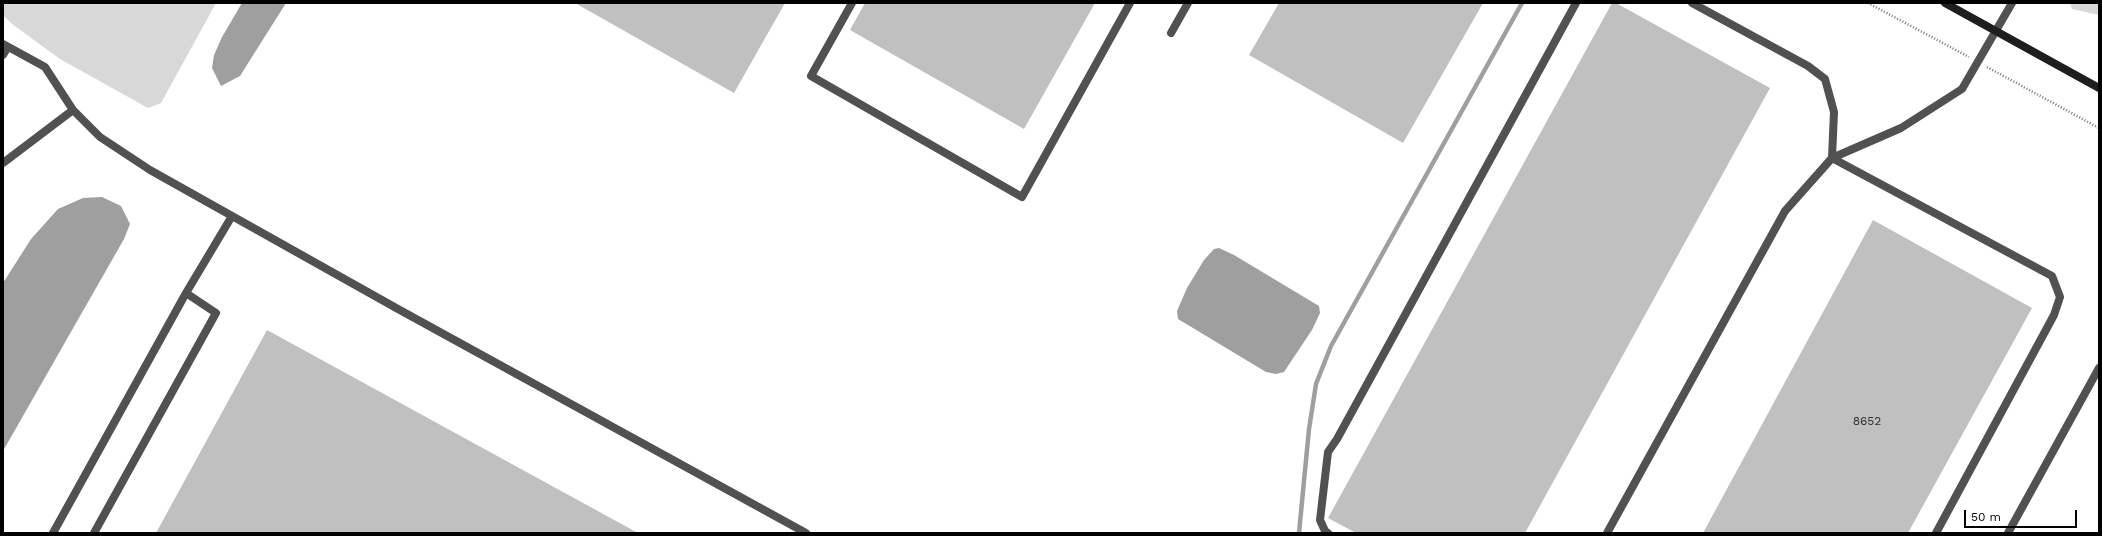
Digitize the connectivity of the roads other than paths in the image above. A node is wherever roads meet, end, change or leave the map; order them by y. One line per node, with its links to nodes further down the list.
1 (852, 3): 2 (lane)
2 (1130, 3)
3 (1188, 3): 9 (lane)
4 (1576, 3): 22 (lane)
5 (1692, 3): 14 (lane)
6 (1945, 3): 8 (main road)
7 (2012, 3): 8 (lane)
8 (1997, 32): 12 (main road); 14 (lane)
9 (1171, 33)
10 (6, 45): 11 (lane); 13 (lane)
11 (3, 55)
12 (2099, 88)
13 (73, 110): 15 (lane); 16 (lane)
14 (1832, 158): 23 (lane); 24 (lane)
15 (3, 163)
16 (232, 216): 17 (lane); 21 (lane)
17 (186, 293): 19 (lane); 20 (lane)
18 (2099, 368): 25 (lane)
19 (53, 533)
20 (94, 533)
21 (806, 533)
22 (1328, 533)
23 (1607, 533)
24 (1936, 533)
25 (2008, 533)

